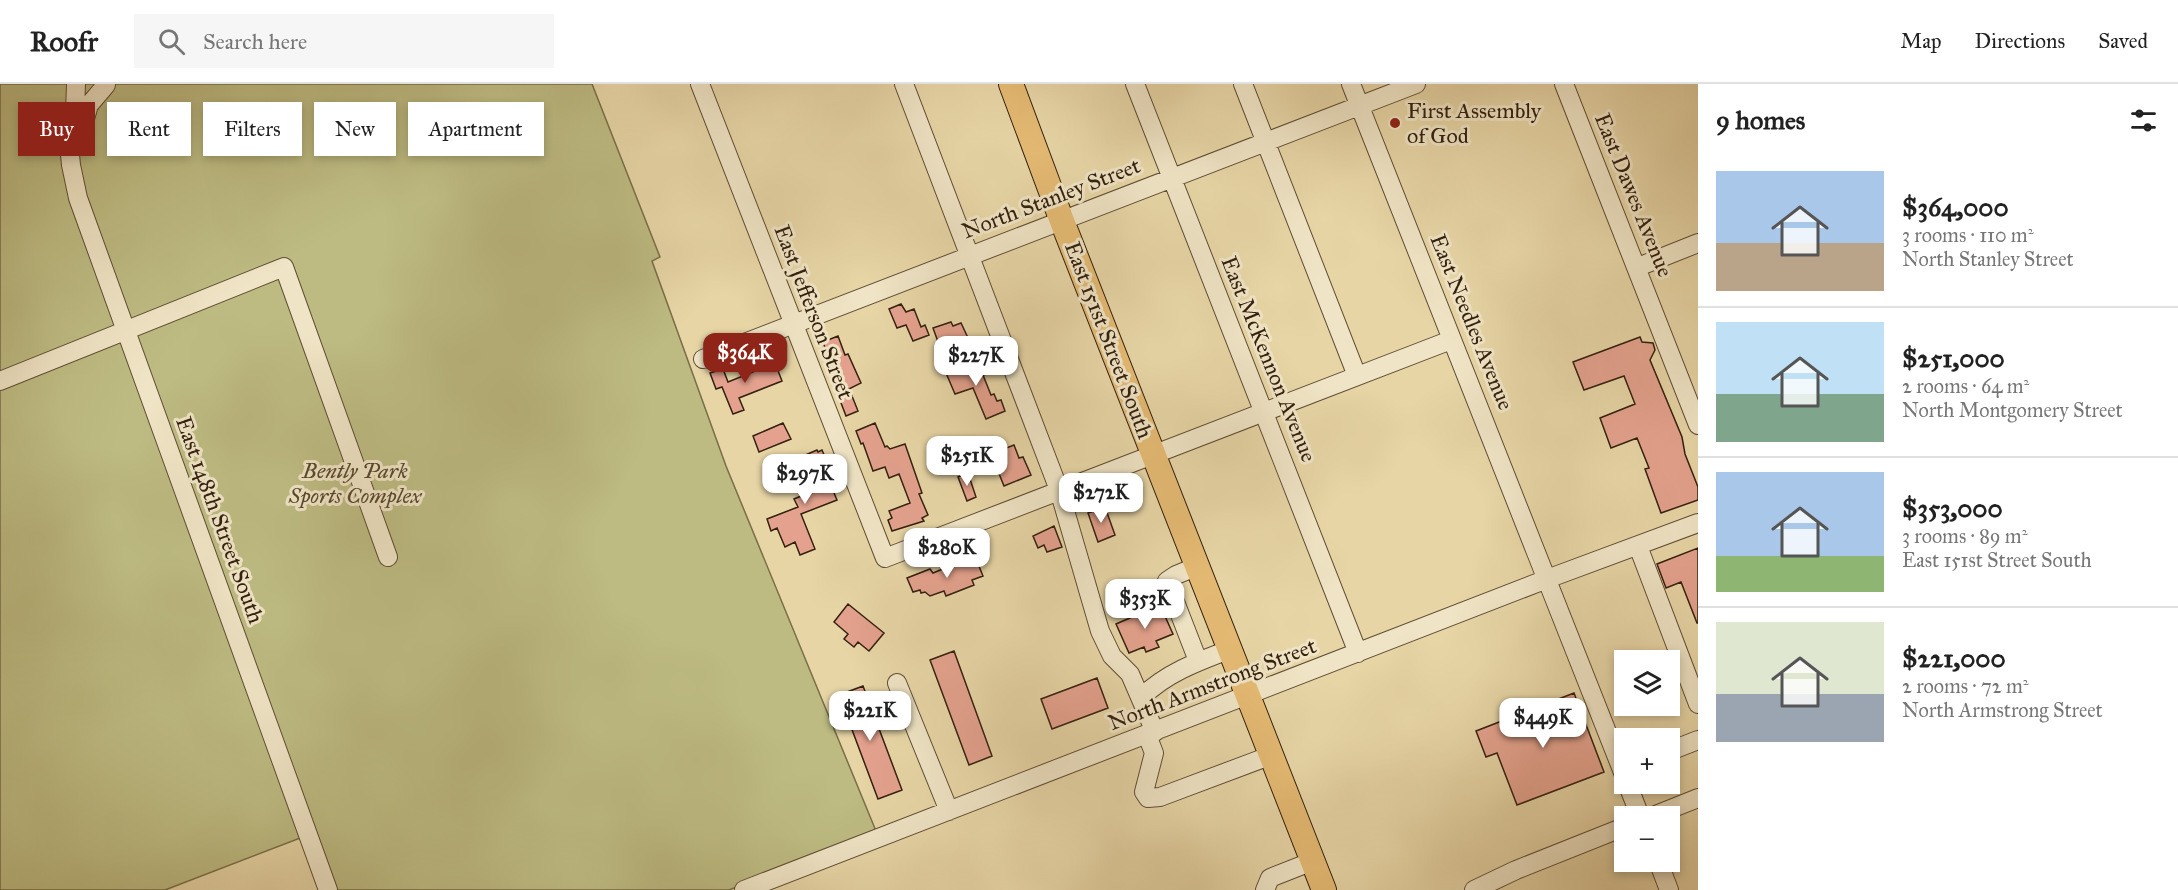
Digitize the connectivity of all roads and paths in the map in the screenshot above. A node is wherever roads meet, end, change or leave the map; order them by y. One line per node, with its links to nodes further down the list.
1 (76, 84): 14 (street, East 148th Street South)
2 (97, 84): 3 (street)
3 (107, 84): 14 (street, East 148th Street South)
4 (904, 84): 18 (street)
5 (1011, 84): 16 (main road, East 151st Street South)
6 (1135, 84): 15 (street, East McKennon Avenue)
7 (1243, 84): 13 (street)
8 (1351, 84): 12 (street, East Needles Avenue)
9 (1416, 84): 12 (street, North Stanley Street)
10 (1564, 84): 19 (street, East Dawes Avenue)
11 (705, 85): 20 (street, East Jefferson Street)
12 (1360, 106): 13 (street, North Stanley Street); 22 (street, East Needles Avenue)
13 (1266, 142): 15 (street, North Stanley Street); 24 (street)
14 (71, 165): 21 (street, East 148th Street South)
15 (1171, 178): 16 (street, North Stanley Street); 26 (street, East McKennon Avenue)
16 (1062, 221): 18 (street, North Stanley Street); 28 (main road, East 151st Street South)
17 (1698, 243): 19 (street)
18 (971, 255): 20 (street, North Stanley Street); 29 (street)
19 (1638, 267): 27 (street, East Dawes Avenue)
20 (792, 323): 23 (street, North Stanley Street); 29 (street, East Jefferson Street)
21 (127, 332): 25 (street); 32 (street); 53 (street, East 148th Street South)
22 (1451, 340): 24 (street); 34 (street, East Needles Avenue)
23 (703, 359)
24 (1357, 376): 26 (street)
25 (0, 381)
26 (1265, 411): 28 (street); 36 (street, East McKennon Avenue)
27 (1698, 425)
28 (1154, 456): 29 (street); 33 (main road, East 151st Street South)
29 (1059, 490): 40 (street)
30 (1698, 523): 31 (street, North Armstrong Street)
31 (1638, 546): 34 (street, North Armstrong Street); 41 (street)
32 (388, 557)
33 (1198, 566): 35 (main road, East 151st Street South); 37 (street)
34 (1547, 579): 36 (street, North Armstrong Street); 44 (street, East Needles Avenue)
35 (1231, 649): 37 (street); 39 (main road, East 151st Street South)
36 (1359, 652): 39 (street, North Armstrong Street)
37 (1198, 661): 40 (street)
38 (897, 683): 49 (street)
39 (1248, 695): 42 (street, North Armstrong Street); 46 (main road, East 151st Street South)
40 (1142, 698): 42 (street)
41 (1698, 704)
42 (1151, 733): 46 (street); 49 (street, North Armstrong Street)
43 (1698, 740): 45 (street)
44 (1614, 746)
45 (1680, 747)
46 (1272, 755): 51 (main road, East 151st Street South)
47 (1698, 798): 48 (street)
48 (1678, 806)
49 (949, 811): 54 (street, North Armstrong Street)
50 (1614, 831): 57 (street)
51 (1313, 861): 55 (street); 56 (main road, East 151st Street South)
52 (1662, 872): 58 (street)
53 (328, 890)
54 (744, 890)
55 (1265, 890)
56 (1324, 890)
57 (1474, 890)
58 (1669, 890)

